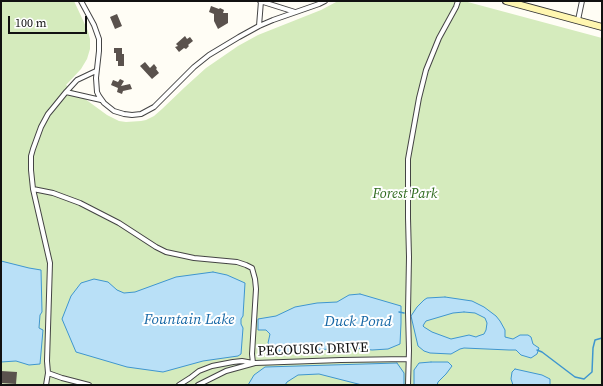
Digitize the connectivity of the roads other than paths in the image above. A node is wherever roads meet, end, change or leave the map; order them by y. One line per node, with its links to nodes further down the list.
1 (82, 1): 11 (street)
2 (260, 1): 7 (street); 9 (street)
3 (325, 1): 7 (street)
4 (458, 1): 15 (street)
5 (506, 1): 8 (street)
6 (582, 1): 8 (street)
7 (296, 12): 9 (street)
8 (578, 20): 10 (street)
9 (259, 26): 13 (street)
10 (602, 27)
11 (96, 71): 12 (street); 13 (street)
12 (66, 92): 13 (street); 14 (street)
13 (101, 100)
14 (33, 189): 16 (street); 17 (street)
15 (408, 359): 16 (street, PECOUSIC DRIVE); 22 (street)
16 (253, 363): 20 (street); 21 (street, PECOUSIC DRIVE)
17 (48, 373): 18 (street); 19 (street)
18 (46, 385)
19 (89, 385)
20 (179, 385)
21 (198, 385)
22 (408, 385)

